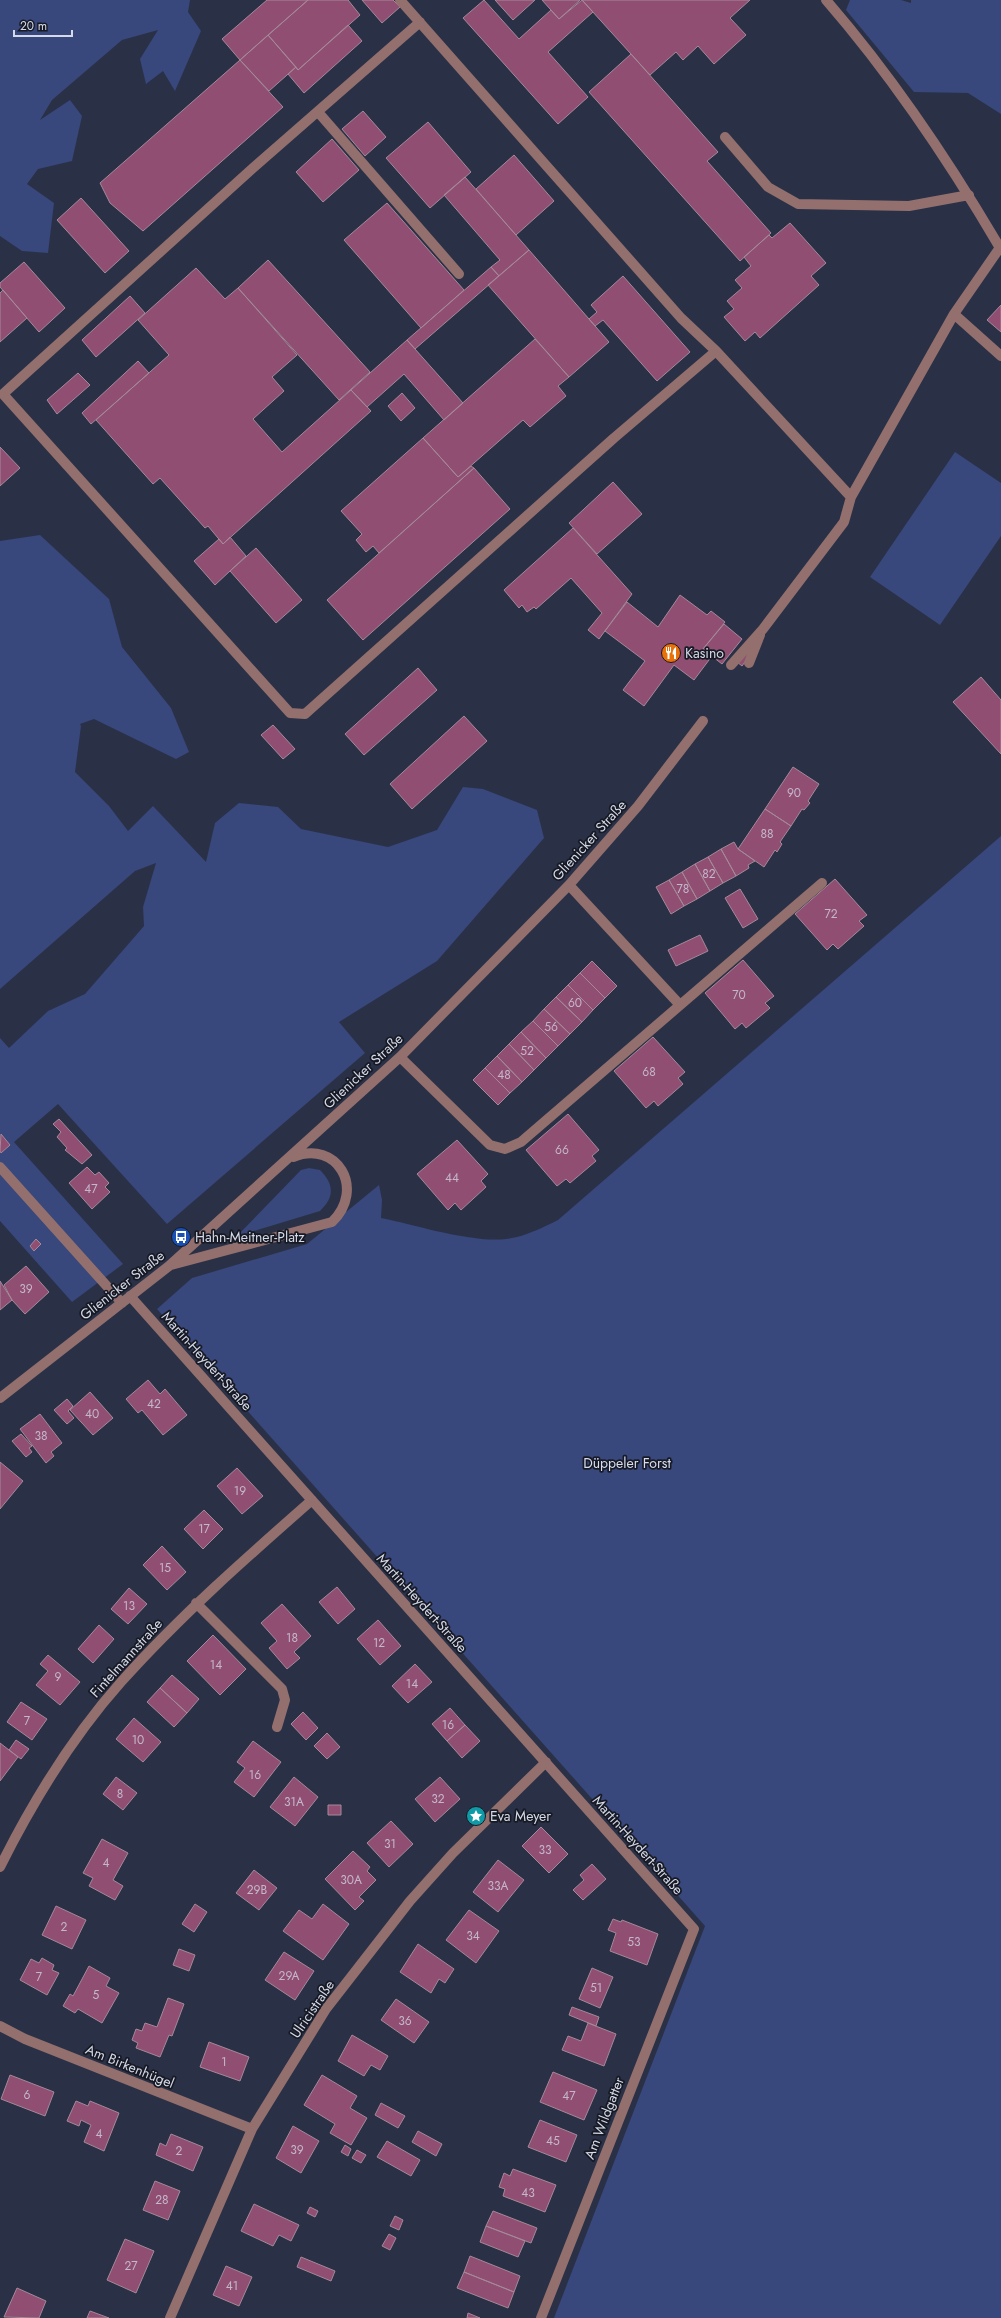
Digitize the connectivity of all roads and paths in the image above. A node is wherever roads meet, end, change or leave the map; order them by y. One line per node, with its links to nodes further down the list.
1 (400, 0): 3 (street)
2 (826, 0): 6 (street)
3 (420, 22): 4 (street); 10 (street)
4 (318, 112): 8 (street); 10 (street)
5 (726, 137): 6 (street)
6 (969, 195): 7 (street)
7 (1000, 247): 9 (street)
8 (459, 274)
9 (954, 314): 11 (street); 12 (street)
10 (716, 351): 12 (street)
11 (1001, 356)
12 (851, 497): 13 (street)
13 (763, 629): 14 (street); 15 (street)
14 (749, 663)
15 (731, 665)
16 (703, 721): 18 (street, Glienicker Straße)
17 (822, 883): 19 (street)
18 (569, 885): 19 (street); 20 (street, Glienicker Straße)
19 (680, 1005): 20 (street)
20 (400, 1057): 21 (street, Glienicker Straße)
21 (289, 1158): 23 (street, Glienicker Straße); 23 (street)
22 (0, 1167): 25 (street)
23 (169, 1266): 24 (street, Glienicker Straße)
24 (130, 1296): 25 (street, Glienicker Straße); 27 (street, Martin-Heydert-Straße)
25 (122, 1303): 26 (street, Glienicker Straße)
26 (0, 1398)
27 (312, 1500): 28 (street, Fintelmannstraße); 30 (street, Martin-Heydert-Straße)
28 (196, 1603): 29 (street); 31 (street, Fintelmannstraße)
29 (277, 1726)
30 (546, 1762): 32 (street, Martin-Heydert-Straße); 34 (street, Ulricistraße)
31 (0, 1867)
32 (694, 1929): 36 (street, Am Wildgatter)
33 (0, 2026): 34 (street, Am Birkenhügel)
34 (252, 2129): 35 (street, Ulricistraße)
35 (170, 2318)
36 (541, 2318)

